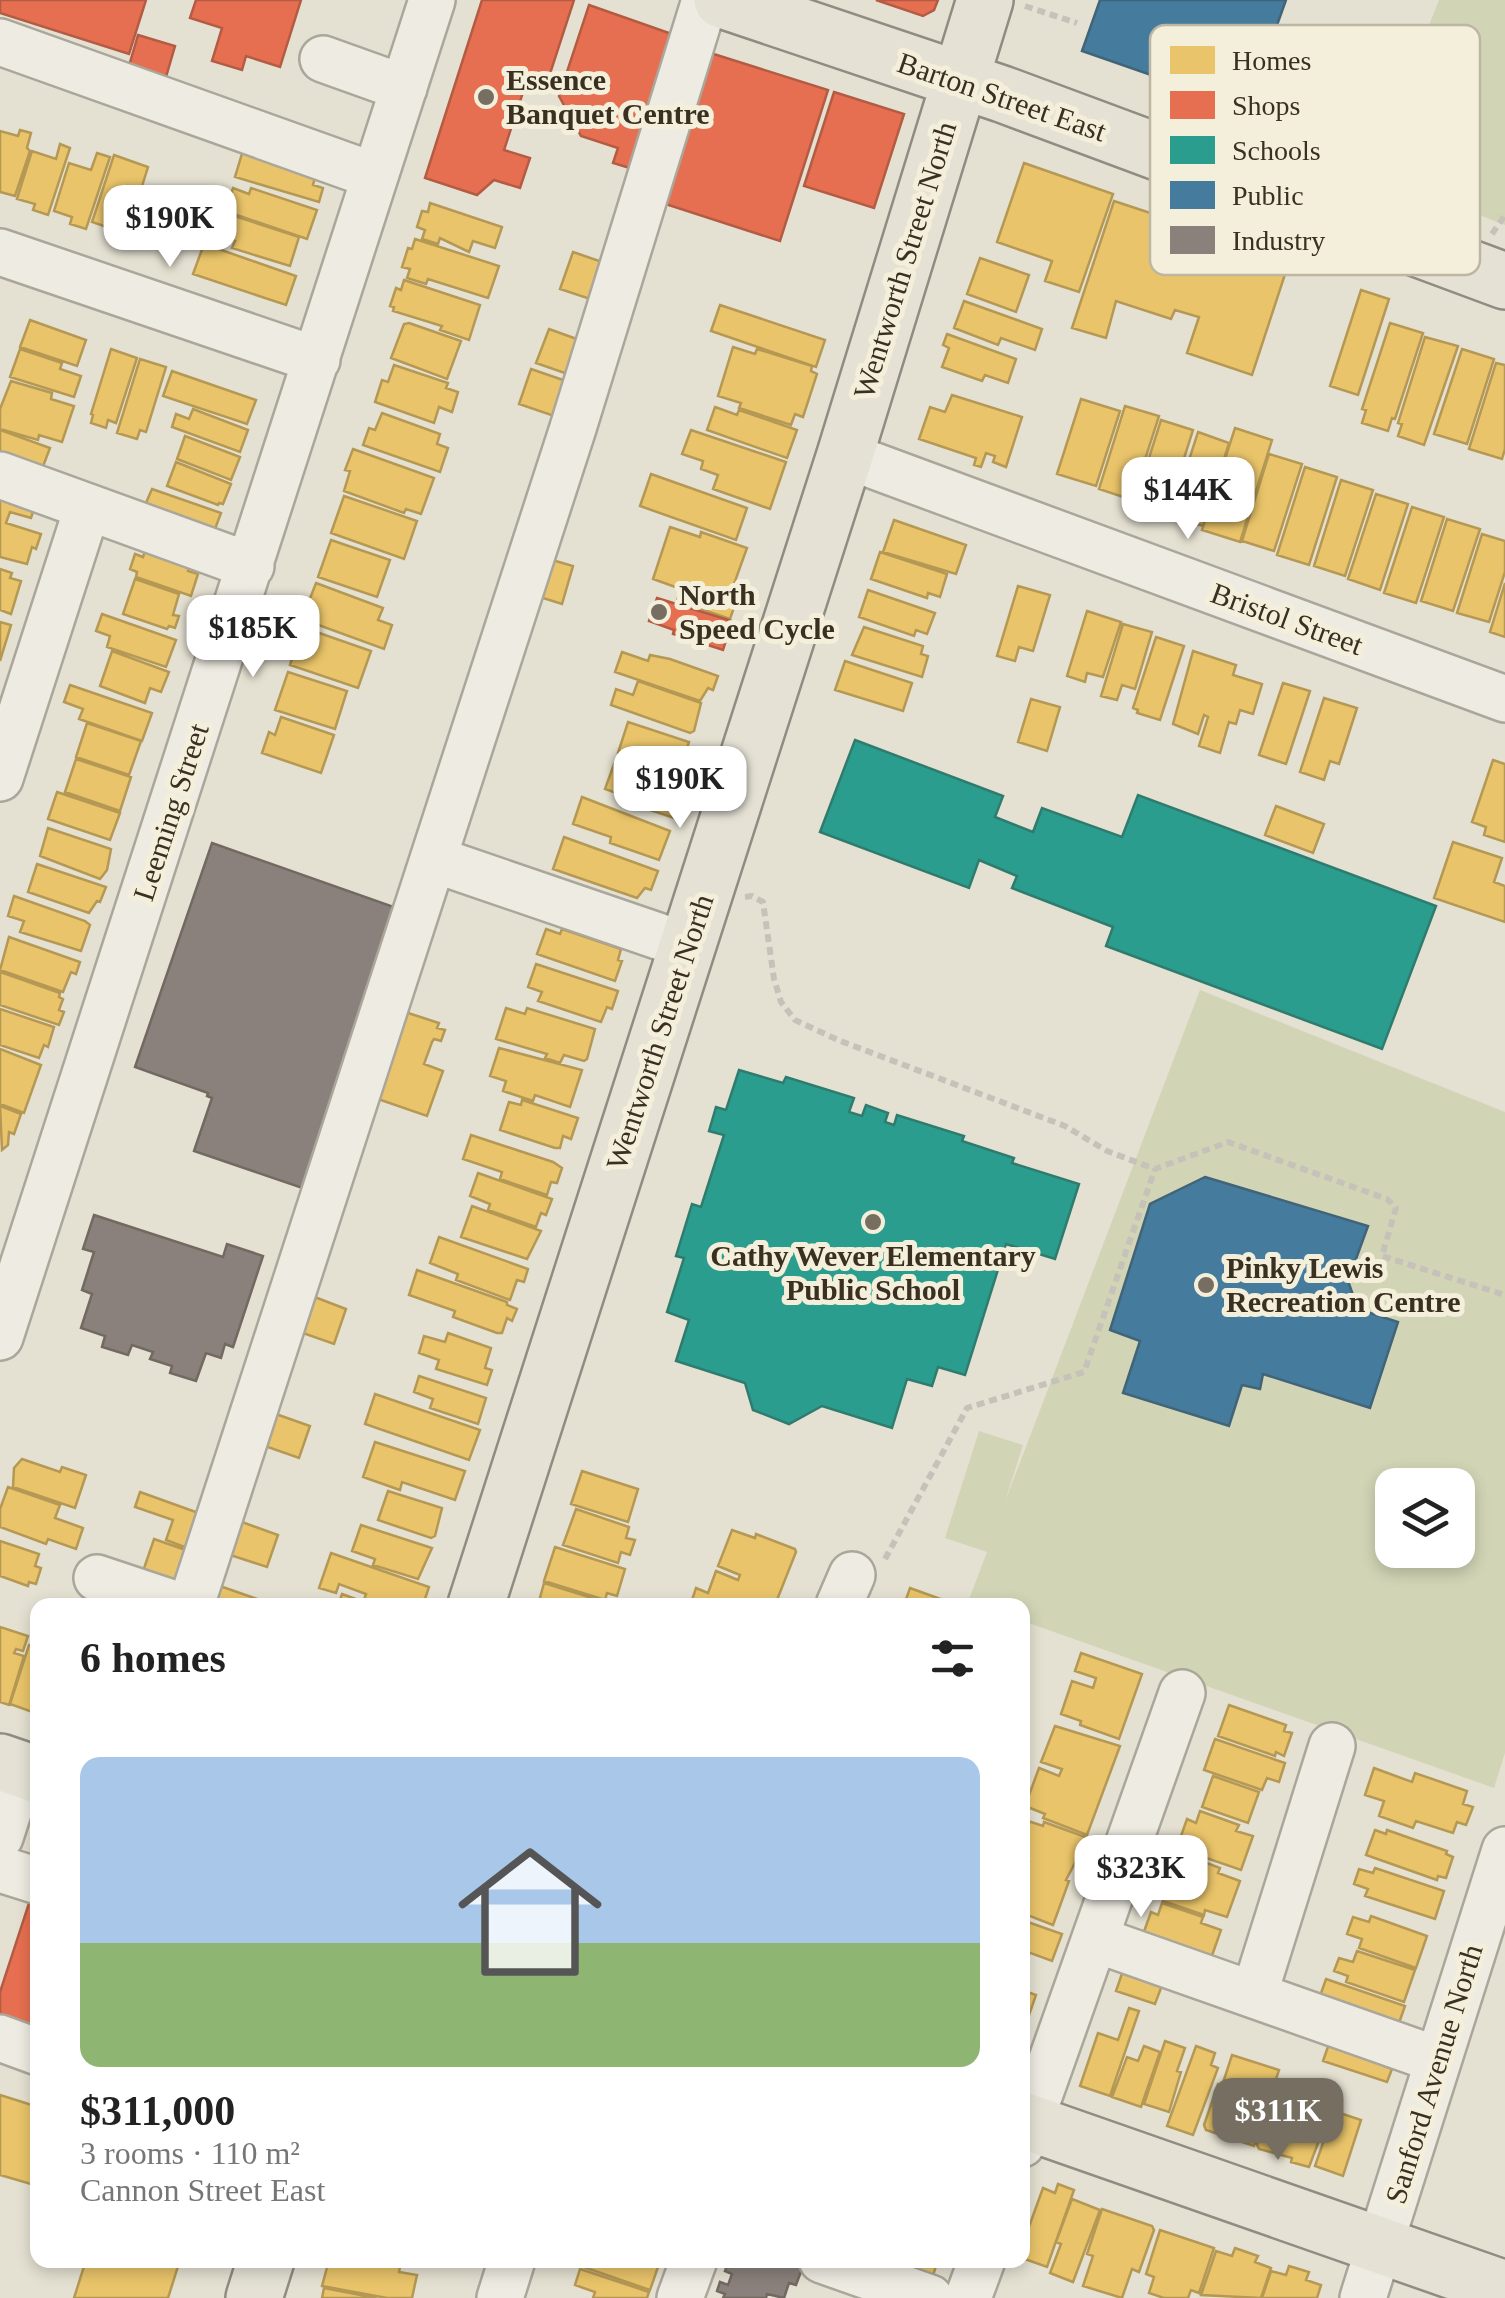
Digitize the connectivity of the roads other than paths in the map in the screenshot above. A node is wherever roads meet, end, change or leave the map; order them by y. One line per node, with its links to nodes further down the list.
1 (432, 0): 8 (street, Leeming Street)
2 (706, 0): 21 (street)
3 (722, 0): 7 (main road, Barton Street East)
4 (1001, 2): 7 (main road, Wentworth Street North)
5 (0, 42): 10 (street)
6 (322, 59): 8 (street)
7 (960, 81): 9 (main road, Barton Street East); 15 (main road, Wentworth Street North)
8 (404, 88): 10 (street, Leeming Street)
9 (1150, 151)
10 (376, 176): 14 (street, Leeming Street)
11 (0, 252): 14 (street)
12 (1480, 273): 13 (main road, Barton Street East)
13 (1505, 282)
14 (316, 360): 18 (street, Leeming Street)
15 (844, 455): 19 (street, Bristol Street); 22 (main road, Wentworth Street North)
16 (0, 476): 17 (street)
17 (87, 509): 18 (street); 20 (street)
18 (251, 566): 23 (street, Leeming Street)
19 (1505, 699)
20 (0, 778)
21 (433, 859): 22 (street); 26 (street)
22 (693, 927): 27 (main road, Wentworth Street North)
23 (0, 1337)
24 (97, 1578): 25 (street)
25 (157, 1598)
26 (193, 1598)
27 (478, 1598)
28 (1182, 1693): 35 (street)
29 (1332, 1746): 36 (street)
30 (20, 1769): 31 (street)
31 (0, 1837)
32 (1505, 1850): 39 (street, Sanford Avenue North)
33 (0, 1869): 34 (street)
34 (30, 1878)
35 (1095, 1939): 36 (street); 40 (street)
36 (1254, 1994): 39 (street)
37 (0, 2038): 38 (street)
38 (30, 2049)
39 (1438, 2060): 42 (street, Sanford Avenue North)
40 (1030, 2115)
41 (1030, 2131): 42 (main road)
42 (1381, 2244): 48 (main road); 54 (street, Sanford Avenue North)
43 (263, 2268): 49 (main road)
44 (509, 2268): 50 (street)
45 (691, 2268): 51 (street)
46 (845, 2268): 52 (street)
47 (979, 2268): 53 (street)
48 (1505, 2289)
49 (254, 2298)
50 (500, 2298)
51 (680, 2298)
52 (930, 2298)
53 (968, 2298)
54 (1364, 2298)

